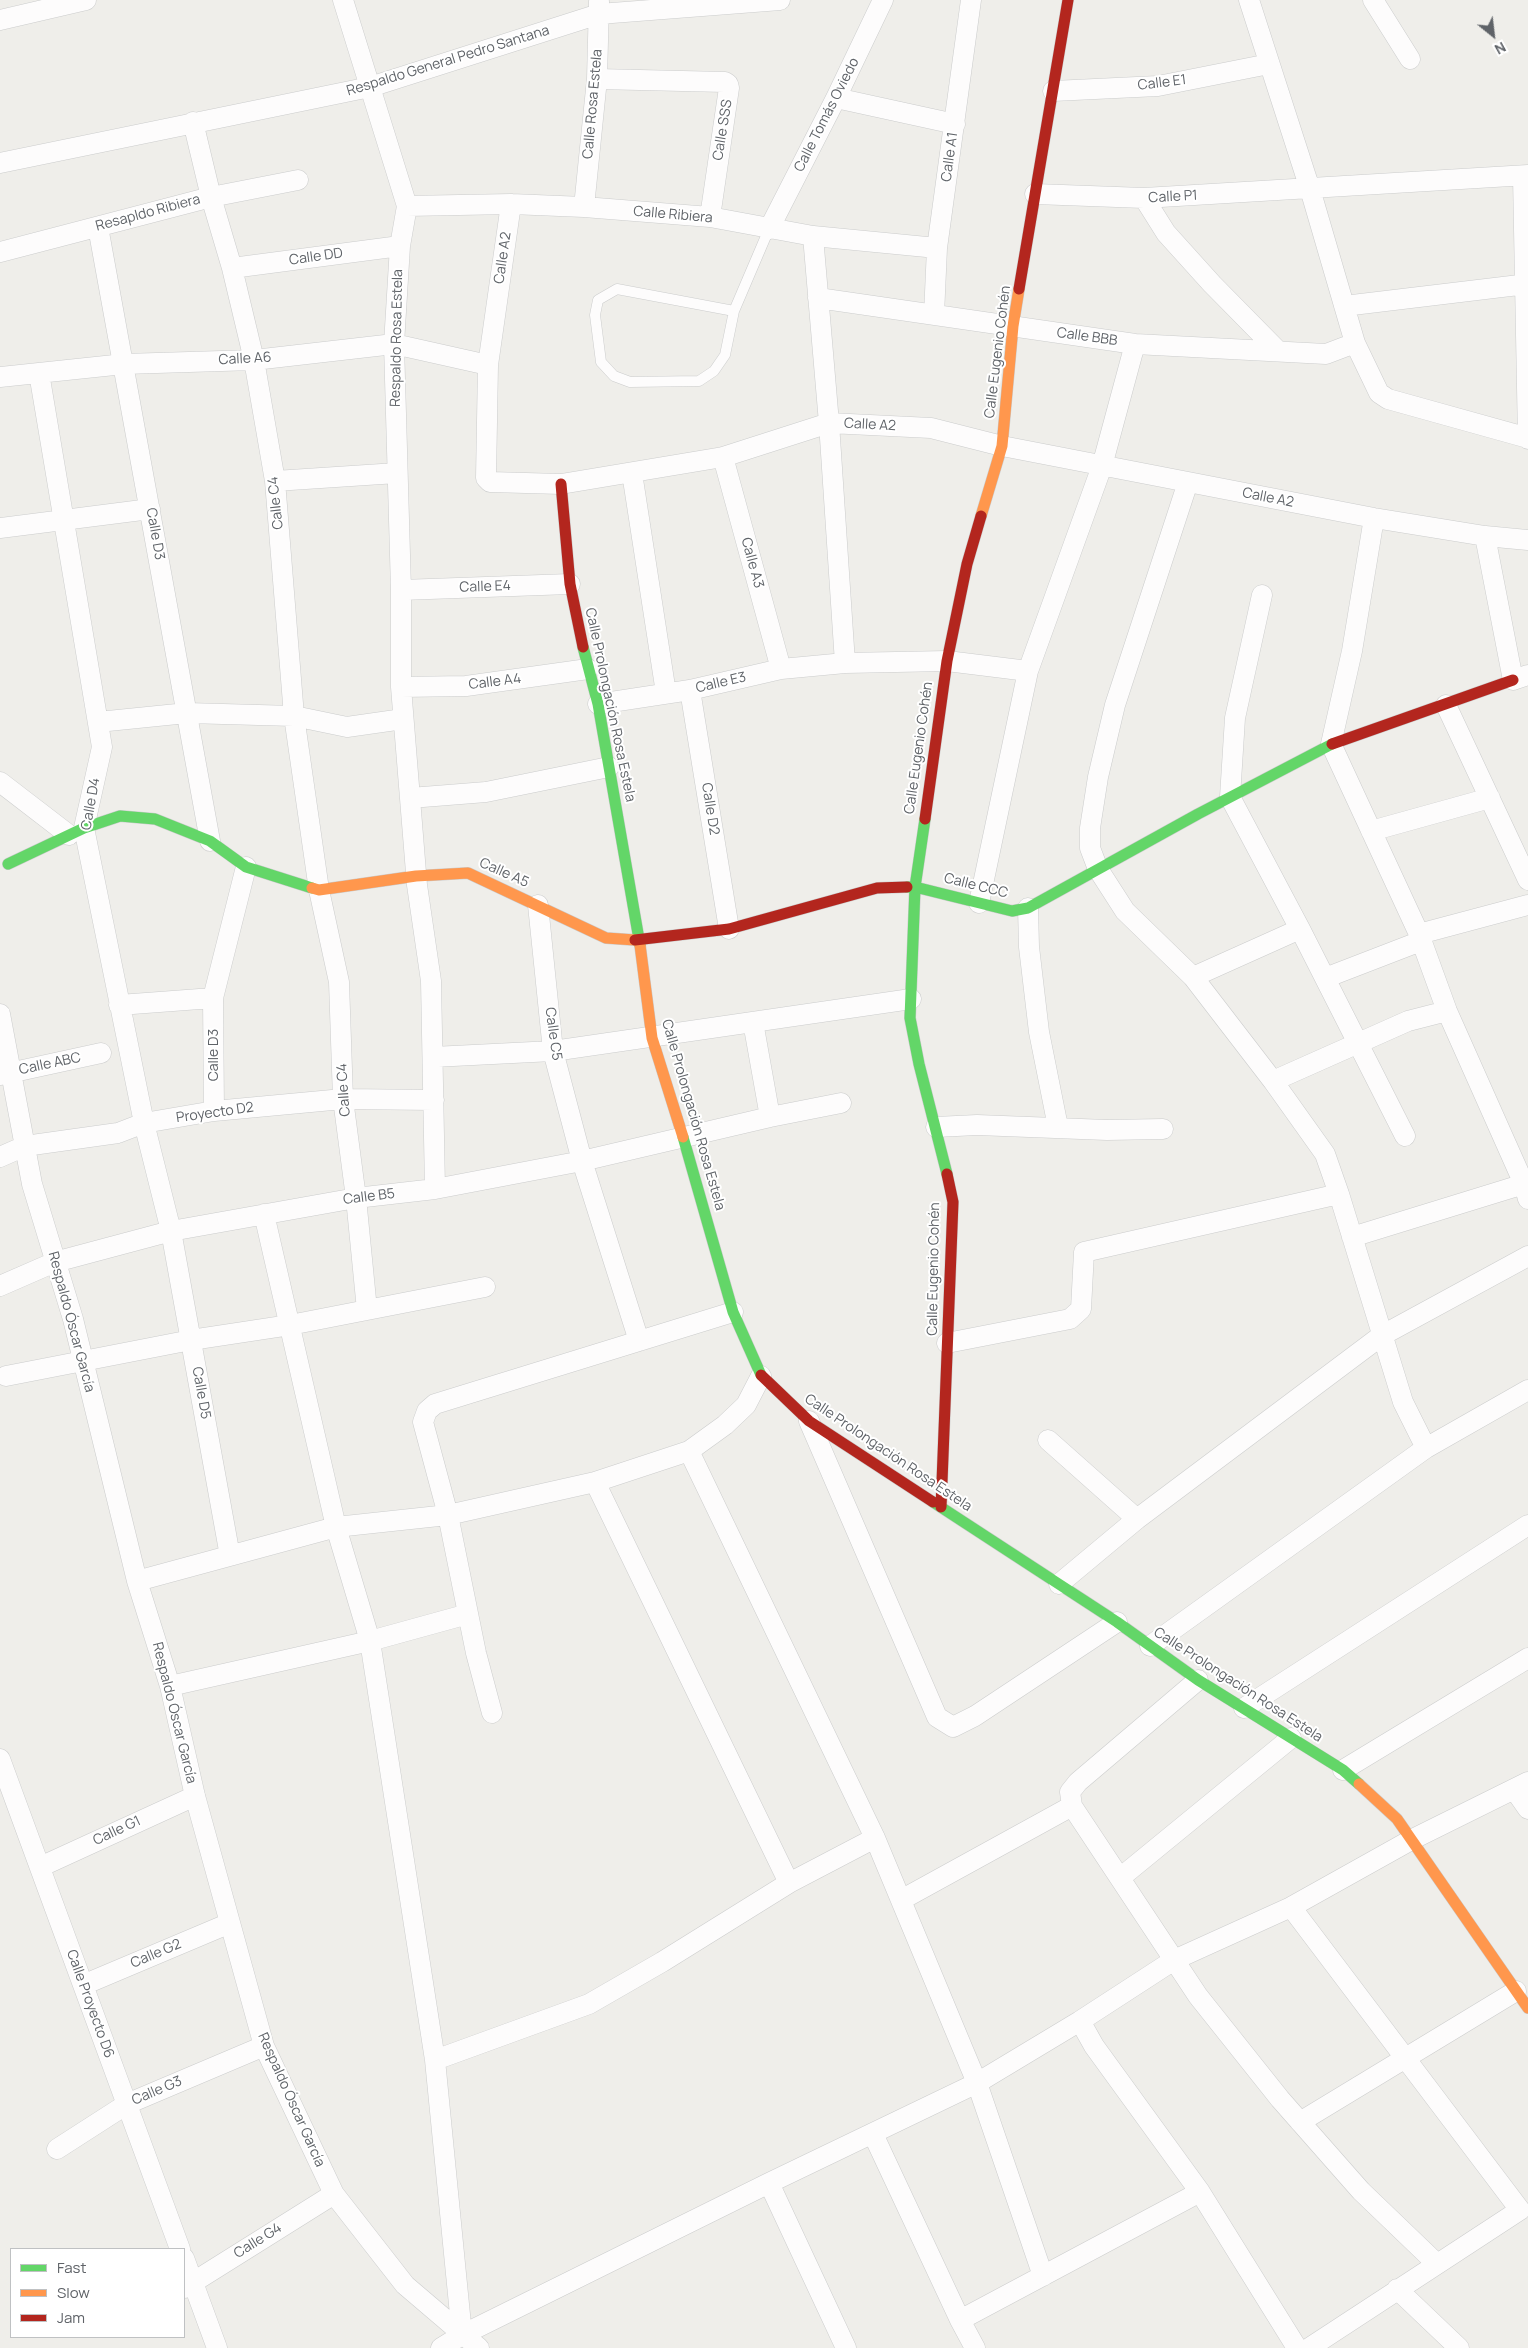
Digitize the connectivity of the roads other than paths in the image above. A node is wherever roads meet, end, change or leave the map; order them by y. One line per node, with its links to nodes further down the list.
1 (86, 0): 10 (street)
2 (343, 0): 14 (street, Respaldo Rosa Estela)
3 (780, 0): 9 (street, Respaldo General Pedro Santana)
4 (883, 0): 16 (street, Calle Tomás Oviedo)
5 (971, 0): 18 (street, Calle A1)
6 (1068, 0): 15 (street, Calle Eugenio Cohén)
7 (1249, 0): 12 (street)
8 (1372, 0): 11 (street)
9 (599, 7): 13 (street, Calle Rosa Estela); 14 (street, Respaldo General Pedro Santana)
10 (0, 20)
11 (1410, 59)
12 (1269, 64): 15 (street, Calle E1); 22 (street)
13 (597, 79): 28 (street, Calle Rosa Estela); 29 (street, Calle SSS)
14 (370, 87): 17 (street, Respaldo General Pedro Santana); 27 (street, Respaldo Rosa Estela)
15 (1053, 91): 23 (street, Calle Eugenio Cohén)
16 (836, 98): 18 (street); 31 (street, Calle Tomás Oviedo)
17 (193, 122): 19 (street, Respaldo General Pedro Santana); 24 (street, Calle C4)
18 (955, 124): 34 (street, Calle A1)
19 (0, 163)
20 (1526, 176): 22 (street, Calle P1); 37 (street)
21 (298, 180): 24 (street, Resapldo Ribiera)
22 (1310, 189): 25 (street, Calle P1); 39 (street)
23 (1035, 194): 25 (street, Calle P1); 42 (street, Calle Eugenio Cohén)
24 (211, 197): 30 (street, Resapldo Ribiera); 36 (street, Calle C4)
25 (1144, 198): 46 (street)
26 (511, 204): 27 (street, Calle Ribiera); 28 (street, Calle Ribiera); 49 (street, Calle A2)
27 (407, 206): 33 (street, Respaldo Rosa Estela)
28 (584, 207): 29 (street, Calle Ribiera)
29 (710, 217): 31 (street, Calle Ribiera)
30 (98, 227): 35 (street, Resapldo Ribiera); 48 (street, Calle D3)
31 (770, 229): 32 (street, Calle Ribiera); 40 (lane)
32 (813, 236): 34 (street, Calle Ribiera); 38 (street)
33 (400, 246): 36 (street, Calle DD); 44 (street, Respaldo Rosa Estela)
34 (937, 248): 41 (street, Calle A1)
35 (0, 252)
36 (232, 268): 47 (street, Calle C4)
37 (1526, 284): 39 (street); 53 (street)
38 (818, 298): 41 (street, Calle BBB); 52 (street)
39 (1344, 306): 43 (street)
40 (734, 311): 40 (lane)
41 (934, 315): 42 (street, Calle BBB)
42 (1013, 326): 45 (street, Calle BBB); 54 (street, Calle Eugenio Cohén)
43 (1355, 343): 46 (street, Calle BBB); 53 (street)
44 (394, 344): 47 (street, Calle A6); 49 (street, Calle A6); 57 (street, Respaldo Rosa Estela)
45 (1135, 344): 46 (street, Calle BBB); 56 (street)
46 (1278, 351)
47 (254, 360): 48 (street, Calle A6); 59 (street, Calle C4)
48 (124, 364): 50 (street, Calle A6); 62 (street, Calle D3)
49 (488, 365): 61 (street, Calle A2)
50 (39, 373): 51 (street, Calle A6); 64 (street, Calle D4)
51 (0, 377)
52 (829, 423): 54 (street, Calle A2); 55 (street, Calle A2); 72 (street)
53 (1528, 438)
54 (1002, 446): 56 (street, Calle A2); 71 (street, Calle Eugenio Cohén)
55 (723, 457): 58 (street, Calle A2); 74 (street, Calle A3)
56 (1102, 466): 60 (street, Calle A2); 75 (street)
57 (397, 473): 59 (street); 69 (street, Respaldo Rosa Estela)
58 (632, 473): 61 (street, Calle A2); 79 (street)
59 (275, 481): 83 (street, Calle C4)
60 (1188, 482): 63 (street, Calle A2); 97 (street)
61 (561, 484): 68 (street, Calle Prolongación Rosa Estela)
62 (150, 509): 64 (street); 82 (street, Calle D3)
63 (1374, 518): 66 (street, Calle A2); 86 (street)
64 (64, 520): 65 (street); 85 (street, Calle D4)
65 (0, 528)
66 (1485, 536): 67 (street, Calle A2); 76 (street)
67 (1528, 540)
68 (570, 584): 69 (street, Calle E4); 73 (street, Calle Prolongación Rosa Estela)
69 (401, 590): 77 (street, Respaldo Rosa Estela)
70 (1262, 595): 89 (street)
71 (947, 661): 72 (street, Calle E3); 75 (street, Calle E3); 100 (street, Calle Eugenio Cohén)
72 (844, 663): 74 (street, Calle E3)
73 (588, 669): 77 (street, Calle A4); 80 (street, Calle Prolongación Rosa Estela)
74 (781, 669): 78 (street, Calle E3)
75 (1028, 671): 102 (street)
76 (1520, 678): 81 (street, Calle CCC)
77 (401, 687): 84 (street, Respaldo Rosa Estela)
78 (690, 690): 79 (street, Calle E3); 106 (street, Calle D2)
79 (666, 693): 80 (street, Calle E3)
80 (598, 704): 87 (street, Calle Prolongación Rosa Estela)
81 (1446, 705): 86 (street, Calle CCC); 91 (street)
82 (187, 712): 83 (street); 85 (street); 94 (street, Calle D3)
83 (294, 716): 84 (street); 101 (street, Calle C4)
84 (403, 719): 90 (street, Respaldo Rosa Estela)
85 (98, 722): 93 (street, Calle D4)
86 (1331, 744): 89 (street, Calle CCC); 92 (street)
87 (609, 767): 90 (street); 109 (street, Calle Prolongación Rosa Estela)
88 (0, 782): 93 (street)
89 (1230, 797): 97 (street, Calle CCC); 107 (street)
90 (410, 798): 98 (street, Respaldo Rosa Estela)
91 (1490, 798): 92 (street); 99 (street)
92 (1371, 831): 108 (street)
93 (77, 832): 94 (street, Calle A5); 95 (street, Calle A5); 114 (street, Calle D4)
94 (210, 841): 96 (street, Calle A5)
95 (8, 864)
96 (246, 867): 101 (street, Calle A5); 112 (street, Calle D3)
97 (1098, 870): 105 (street, Calle CCC); 110 (street)
98 (416, 876): 101 (street, Calle A5); 103 (street, Calle A5); 122 (street, Respaldo Rosa Estela)
99 (1528, 880)
100 (915, 887): 102 (street, Calle CCC); 106 (street, Calle CCC); 113 (street, Calle Eugenio Cohén)
101 (319, 890): 125 (street, Calle C4)
102 (979, 903): 105 (street, Calle CCC)
103 (538, 905): 109 (street, Calle A5); 120 (street, Calle C5)
104 (1528, 905): 108 (street)
105 (1028, 908): 132 (street)
106 (729, 929): 109 (street, Calle A5)
107 (1300, 929): 110 (street); 111 (street)
108 (1420, 937): 111 (street); 115 (street)
109 (640, 940): 118 (street, Calle Prolongación Rosa Estela)
110 (1193, 978): 124 (street)
111 (1325, 978): 119 (street)
112 (214, 998): 114 (street); 128 (street, Calle D3)
113 (911, 999): 117 (street); 131 (street, Calle Eugenio Cohén)
114 (119, 1005): 130 (street, Calle D4)
115 (1447, 1011): 119 (street); 140 (street)
116 (0, 1014): 123 (street, Respaldo Óscar García)
117 (753, 1022): 118 (street); 129 (street)
118 (652, 1038): 120 (street); 135 (street, Calle Prolongación Rosa Estela)
119 (1358, 1043): 124 (street); 134 (street)
120 (553, 1051): 122 (street); 138 (street, Calle C5)
121 (101, 1052): 123 (street, Calle ABC)
122 (433, 1057): 126 (street, Respaldo Rosa Estela)
123 (5, 1074): 136 (street, Respaldo Óscar García)
124 (1273, 1081): 141 (street)
125 (343, 1099): 126 (street, Proyecto D2); 128 (street, Proyecto D2); 142 (street, Calle C4)
126 (434, 1100): 139 (street, Respaldo Rosa Estela)
127 (841, 1103): 129 (street, Calle B5)
128 (214, 1111): 130 (street, Proyecto D2)
129 (770, 1116): 135 (street, Calle B5)
130 (144, 1123): 136 (street, Proyecto D2); 144 (street, Calle D4)
131 (936, 1127): 132 (street); 156 (street, Calle Eugenio Cohén)
132 (1058, 1127): 133 (street)
133 (1163, 1129)
134 (1405, 1136)
135 (683, 1137): 138 (street, Calle B5); 151 (street, Calle Prolongación Rosa Estela)
136 (25, 1146): 137 (street, Proyecto D2); 147 (street, Respaldo Óscar García)
137 (0, 1156)
138 (582, 1161): 139 (street, Calle B5); 155 (street, Calle C5)
139 (435, 1189): 142 (street, Calle B5)
140 (1526, 1192): 145 (street)
141 (1340, 1194): 145 (street); 156 (street)
142 (356, 1198): 143 (street, Calle B5); 150 (street, Calle C4)
143 (264, 1214): 144 (street, Calle B5); 152 (street)
144 (171, 1231): 147 (street, Calle B5); 154 (street, Calle D5)
145 (1352, 1237): 153 (street)
146 (1528, 1256): 153 (street)
147 (55, 1262): 148 (street); 157 (street, Respaldo Óscar García)
148 (0, 1286)
149 (485, 1287): 150 (street)
150 (367, 1310): 152 (street)
151 (733, 1312): 155 (street); 159 (street, Calle Prolongación Rosa Estela)
152 (290, 1325): 154 (street); 170 (street)
153 (1381, 1336): 163 (street); 168 (street)
154 (191, 1340): 157 (street); 171 (street, Calle D5)
155 (639, 1341): 167 (street)
156 (947, 1344): 166 (street, Calle Eugenio Cohén)
157 (84, 1362): 158 (street); 172 (street, Respaldo Óscar García)
158 (6, 1376)
159 (761, 1376): 161 (street, Calle Prolongación Rosa Estela); 164 (street)
160 (1528, 1390): 163 (street)
161 (809, 1421): 166 (street, Calle Prolongación Rosa Estela); 175 (street)
162 (1048, 1440): 168 (street)
163 (1426, 1448): 177 (street)
164 (690, 1451): 165 (street); 190 (street)
165 (594, 1482): 167 (street); 194 (street)
166 (941, 1507): 173 (street, Calle Prolongación Rosa Estela)
167 (448, 1515): 170 (street); 174 (street)
168 (1137, 1520): 173 (street)
169 (1528, 1525): 181 (street)
170 (336, 1527): 171 (street); 176 (street)
171 (230, 1556): 172 (street)
172 (137, 1581): 180 (street, Respaldo Óscar García)
173 (1059, 1584): 175 (street, Calle Prolongación Rosa Estela)
174 (468, 1614): 176 (street); 182 (street)
175 (1117, 1622): 177 (street, Calle Prolongación Rosa Estela)
176 (370, 1640): 180 (street); 205 (street)
177 (1150, 1646): 179 (street, Calle Prolongación Rosa Estela)
178 (1528, 1658): 185 (street)
179 (1198, 1680): 181 (street, Calle Prolongación Rosa Estela); 188 (street)
180 (170, 1686): 187 (street, Respaldo Óscar García)
181 (1244, 1708): 183 (street, Calle Prolongación Rosa Estela)
182 (492, 1713)
183 (1291, 1738): 185 (street, Calle Prolongación Rosa Estela); 193 (street)
184 (0, 1759): 192 (street, Calle Proyecto D6)
185 (1343, 1770): 191 (street, Calle Prolongación Rosa Estela)
186 (1521, 1786): 189 (street); 191 (street)
187 (195, 1796): 192 (street, Calle G1); 197 (street, Respaldo Óscar García)
188 (1072, 1806): 193 (street); 195 (street)
189 (1528, 1809)
190 (875, 1838): 194 (street); 195 (street)
191 (1411, 1840): 196 (street); 200 (street, Calle Prolongación Rosa Estela)
192 (40, 1867): 199 (street, Calle Proyecto D6)
193 (1120, 1878): 198 (street)
194 (789, 1883): 205 (street)
195 (901, 1900): 206 (street)
196 (1292, 1907): 198 (street); 204 (street)
197 (230, 1922): 199 (street, Calle G2); 203 (street, Respaldo Óscar García)
198 (1174, 1960): 202 (street); 208 (street)
199 (83, 1985): 207 (street, Calle Proyecto D6)
200 (1516, 1991): 201 (street, Calle Prolongación Rosa Estela); 204 (street)
201 (1528, 2008)
202 (1080, 2020): 206 (street); 212 (street)
203 (264, 2046): 207 (street, Calle G3); 213 (street, Respaldo Óscar García)
204 (1404, 2057): 208 (street); 214 (street)
205 (435, 2060): 222 (street)
206 (977, 2083): 209 (street); 218 (street)
207 (127, 2104): 210 (street, Calle G3); 215 (street, Calle Proyecto D6)
208 (1300, 2122): 216 (street)
209 (873, 2134): 211 (street); 221 (street)
210 (57, 2149)
211 (769, 2183): 222 (street); 226 (street)
212 (1200, 2192): 218 (street); 228 (street)
213 (334, 2194): 219 (street, Calle G4); 222 (street, Respaldo Óscar García)
214 (1524, 2215): 216 (street)
215 (180, 2248)
216 (1436, 2263): 220 (street)
217 (185, 2265): 219 (street)
218 (1043, 2276): 221 (street)
219 (188, 2285): 223 (street)
220 (1397, 2289): 229 (street); 230 (street)
221 (960, 2320): 227 (street)
222 (462, 2335): 224 (street); 225 (street, Respaldo Óscar García)
223 (217, 2348)
224 (440, 2348)
225 (479, 2348)
226 (846, 2348)
227 (975, 2348)
228 (1297, 2348)
229 (1309, 2348)
230 (1459, 2348)

